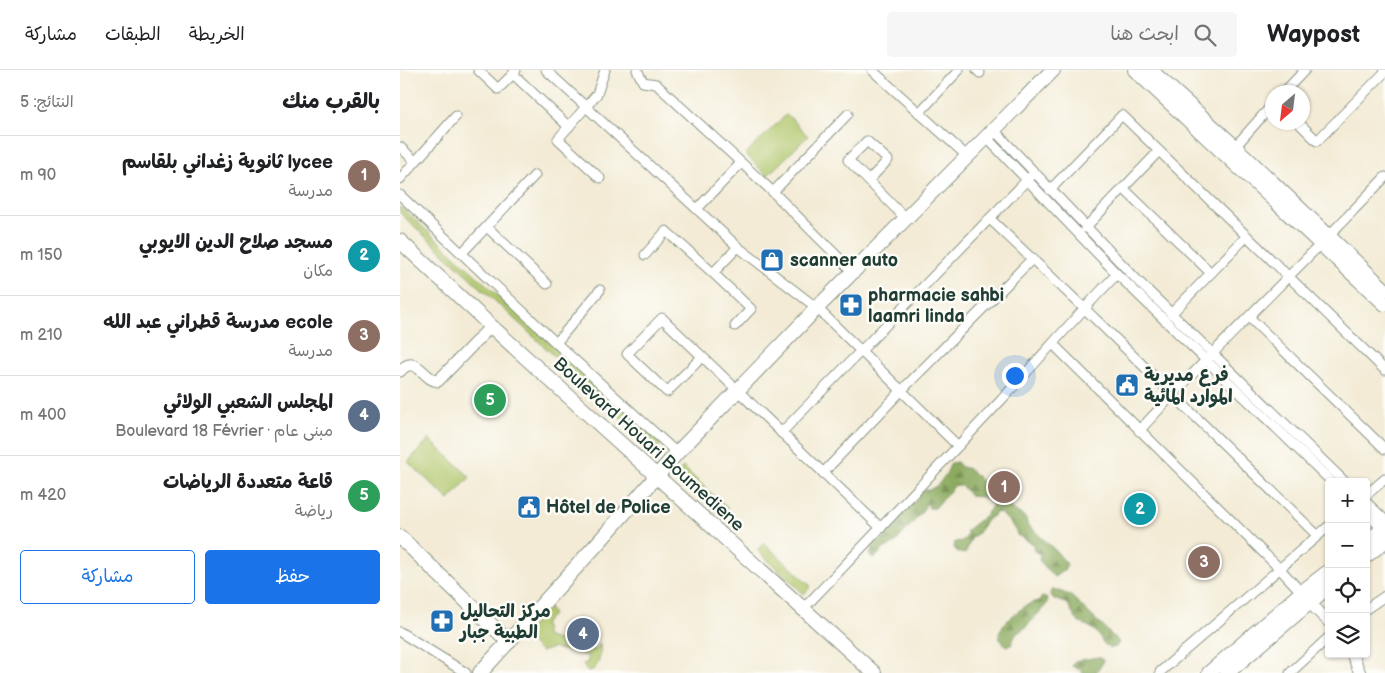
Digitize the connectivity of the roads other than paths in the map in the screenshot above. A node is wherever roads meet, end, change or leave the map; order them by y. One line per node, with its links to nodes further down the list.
1 (478, 70): 11 (street)
2 (546, 70): 14 (street)
3 (605, 70): 14 (street)
4 (637, 70): 27 (street)
5 (872, 70): 16 (street)
6 (1053, 70): 21 (main road)
7 (1135, 70): 24 (main road)
8 (1150, 70): 24 (main road)
9 (1305, 70): 13 (street)
10 (955, 71): 16 (street)
11 (514, 72): 19 (street)
12 (1385, 72): 20 (street)
13 (1291, 85)
14 (586, 108): 19 (street); 39 (street)
15 (1265, 112): 24 (street)
16 (919, 113): 25 (street)
17 (848, 114): 37 (street)
18 (456, 116): 26 (street)
19 (569, 127): 31 (street)
20 (1306, 130)
21 (990, 133): 25 (main road); 28 (street); 34 (street)
22 (400, 147): 26 (street)
23 (1159, 151): 35 (street); 36 (street); 44 (street)
24 (1231, 151): 46 (main road)
25 (968, 157): 41 (main road)
26 (415, 162): 32 (street)
27 (741, 163): 37 (street); 39 (street)
28 (1034, 173): 34 (street); 36 (street)
29 (535, 175): 42 (street)
30 (1385, 177): 46 (street)
31 (600, 178)
32 (400, 179)
33 (869, 180): 33 (street); 41 (street)
34 (1026, 180): 40 (street); 54 (street)
35 (1123, 188): 43 (street); 53 (street)
36 (1050, 190): 43 (street)
37 (773, 192): 51 (street)
38 (400, 195): 48 (street)
39 (697, 209): 47 (street)
40 (990, 218): 50 (street); 68 (street)
41 (906, 219): 51 (main road)
42 (486, 227): 48 (street); 56 (street)
43 (1085, 228): 62 (street)
44 (1247, 236): 53 (street); 55 (street)
45 (400, 240): 64 (main road, Boulevard Houari Boumediene)
46 (1325, 240): 55 (street); 58 (main road); 59 (main road)
47 (738, 247): 52 (street); 60 (street)
48 (462, 253): 66 (street)
49 (645, 255): 52 (street)
50 (1033, 258): 61 (street); 74 (street)
51 (854, 272): 60 (main road)
52 (712, 273): 65 (street)
53 (1211, 273): 62 (street)
54 (1117, 274): 61 (street); 70 (street)
55 (1288, 276): 63 (street); 71 (street)
56 (547, 284)
57 (600, 290): 66 (street)
58 (1385, 290)
59 (1385, 304)
60 (817, 308): 68 (street); 73 (main road)
61 (1084, 308): 67 (street); 75 (street)
62 (1171, 314): 70 (street)
63 (1249, 317): 70 (street); 79 (street)
64 (491, 326): 72 (street); 82 (main road, Boulevard Houari Boumediene)
65 (735, 326)
66 (556, 343): 80 (street)
67 (1053, 344): 76 (street); 78 (street)
68 (860, 352): 74 (street); 77 (street)
69 (702, 356): 69 (street); 73 (street)
70 (1209, 357): 75 (street); 83 (street); 84 (street)
71 (1385, 370)
72 (400, 371)
73 (738, 391): 77 (street); 80 (main road)
74 (900, 391): 78 (street); 81 (street)
75 (1172, 394): 76 (street); 92 (street)
76 (1139, 431): 96 (street)
77 (781, 433): 81 (street)
78 (958, 446): 89 (street)
79 (1385, 449)
80 (677, 452): 82 (main road)
81 (823, 473): 89 (street)
82 (657, 475): 102 (main road, Boulevard Houari Boumediene); 106 (main road)
83 (1328, 478)
84 (1341, 478)
85 (1385, 479): 86 (street)
86 (1370, 492)
87 (1370, 508): 91 (street)
88 (1370, 517): 91 (street)
89 (881, 528): 102 (street)
90 (1325, 529): 92 (street)
91 (1385, 530): 94 (main road); 95 (main road)
92 (1317, 535): 96 (street)
93 (400, 537): 106 (main road)
94 (1370, 539)
95 (1370, 551)
96 (1280, 569): 100 (street); 109 (street)
97 (1325, 576): 100 (main road)
98 (1325, 588): 100 (main road)
99 (1385, 596): 101 (street)
100 (1306, 597): 103 (street); 113 (main road); 114 (main road)
101 (1370, 606)
102 (802, 609): 112 (main road, Boulevard Houari Boumediene)
103 (1325, 618)
104 (400, 632): 110 (street)
105 (1325, 641): 108 (street)
106 (509, 642): 111 (main road)
107 (1354, 658): 117 (street)
108 (1299, 665): 115 (street); 116 (street)
109 (1160, 672)
110 (466, 673)
111 (480, 673)
112 (874, 673)
113 (1209, 673)
114 (1227, 673)
115 (1290, 673)
116 (1307, 673)
117 (1360, 673)

